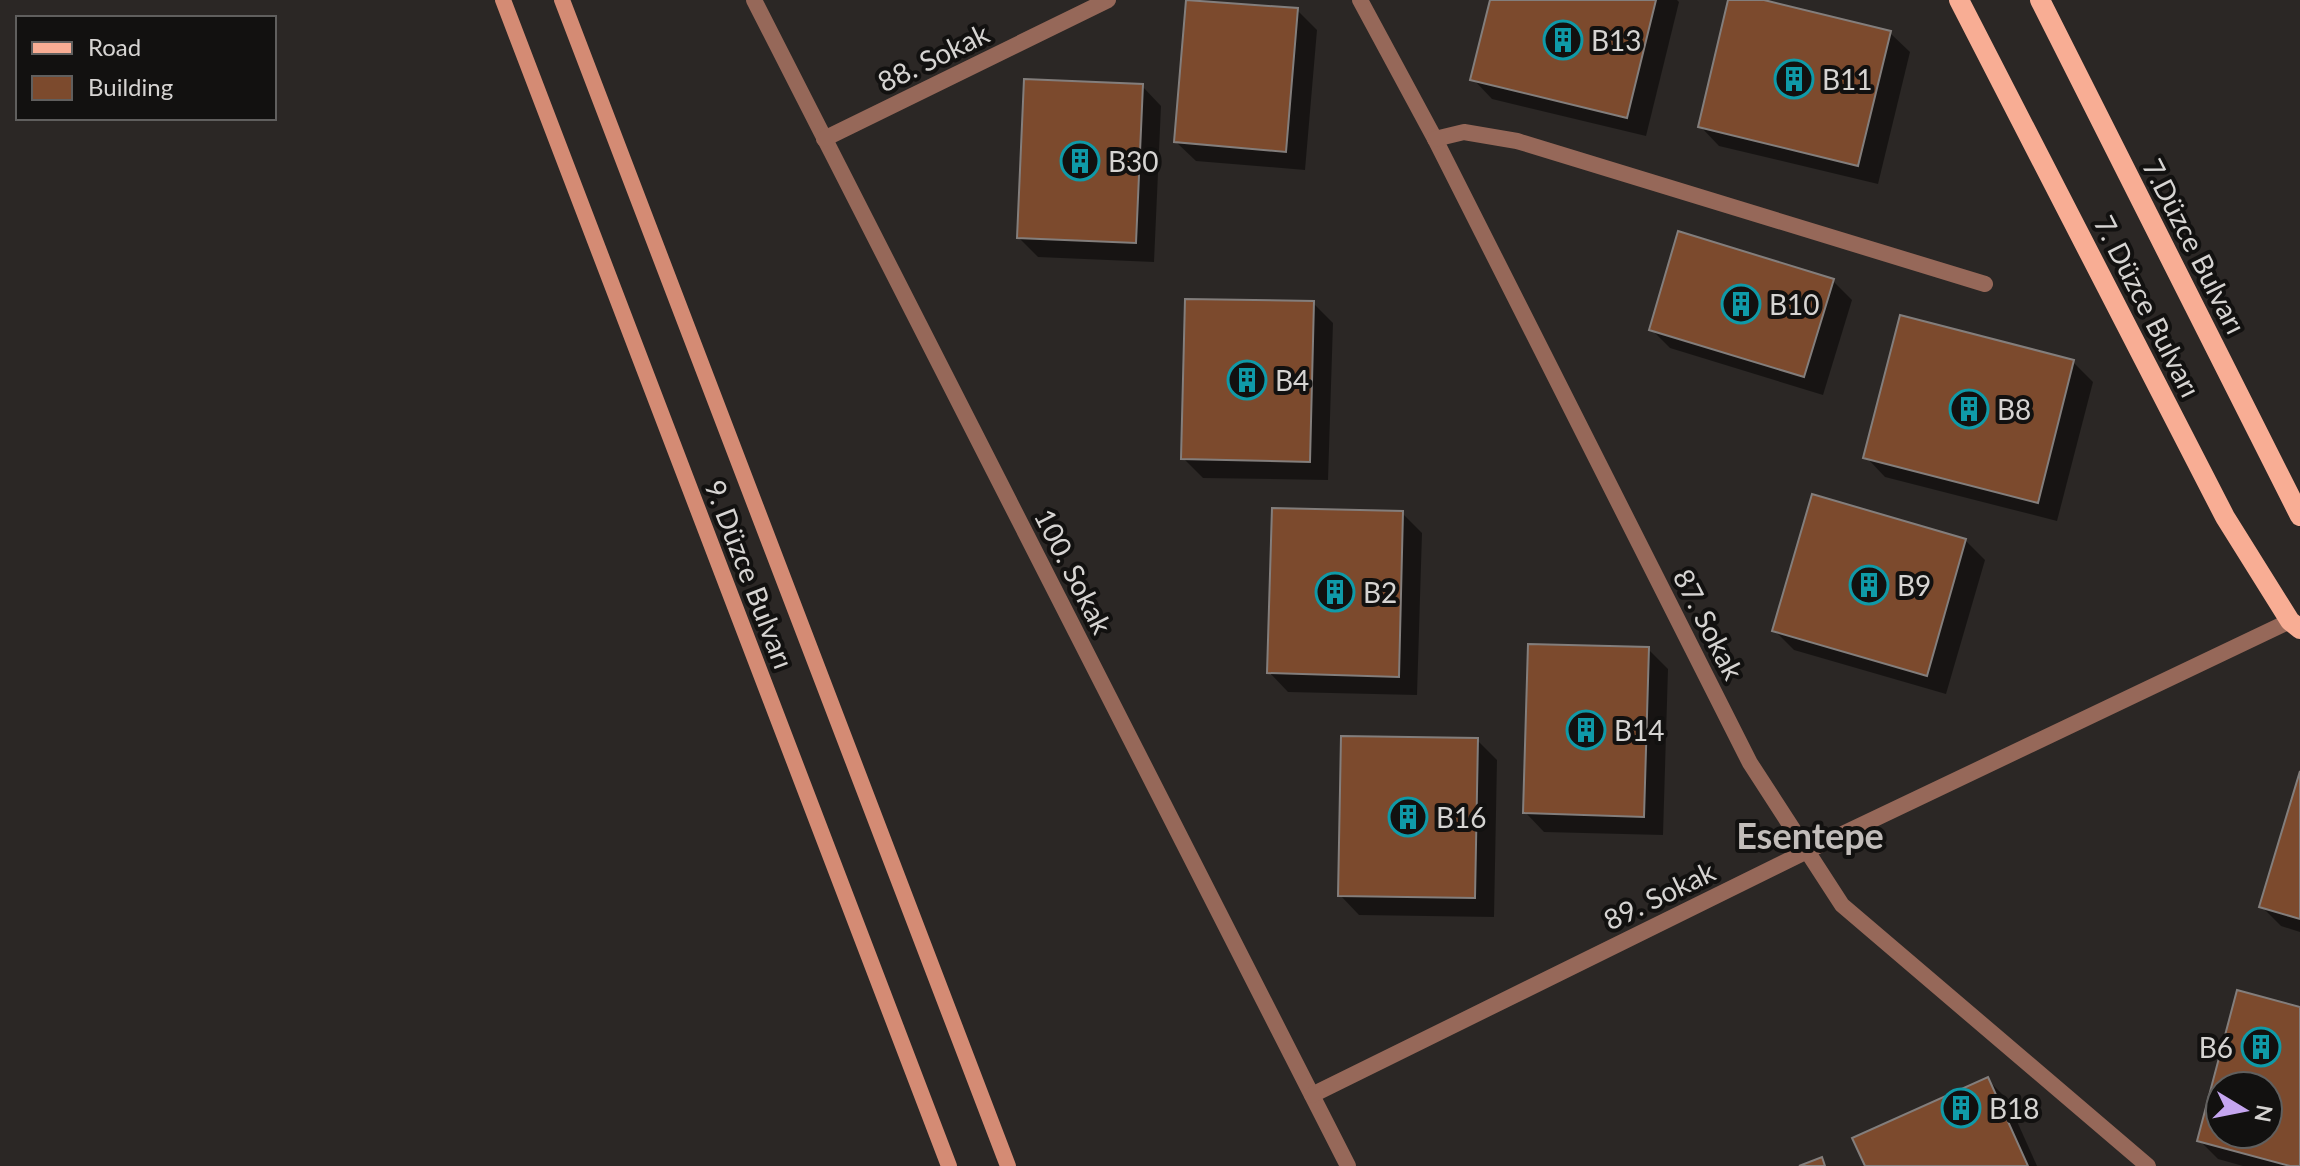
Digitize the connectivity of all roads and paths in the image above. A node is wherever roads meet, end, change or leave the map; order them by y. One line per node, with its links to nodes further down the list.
1 (503, 0): 15 (main road, 9. Düzce Bulvarı)
2 (562, 0): 16 (main road, 9. Düzce Bulvarı)
3 (754, 0): 8 (street, 100. Sokak)
4 (1108, 0): 8 (street, 88. Sokak)
5 (1360, 0): 9 (street, 87. Sokak)
6 (1959, 0): 12 (main road, 7. Düzce Bulvarı)
7 (2040, 0): 11 (main road, 7.Düzce Bulvarı)
8 (824, 139): 14 (street, 100. Sokak)
9 (1435, 139): 10 (street); 13 (street, 87. Sokak)
10 (1985, 284)
11 (2300, 516)
12 (2295, 625): 13 (street, 89. Sokak)
13 (1807, 851): 14 (street, 89. Sokak); 18 (street, 87. Sokak)
14 (1312, 1095): 17 (street, 100. Sokak)
15 (949, 1166)
16 (1008, 1166)
17 (1348, 1166)
18 (2148, 1166)

